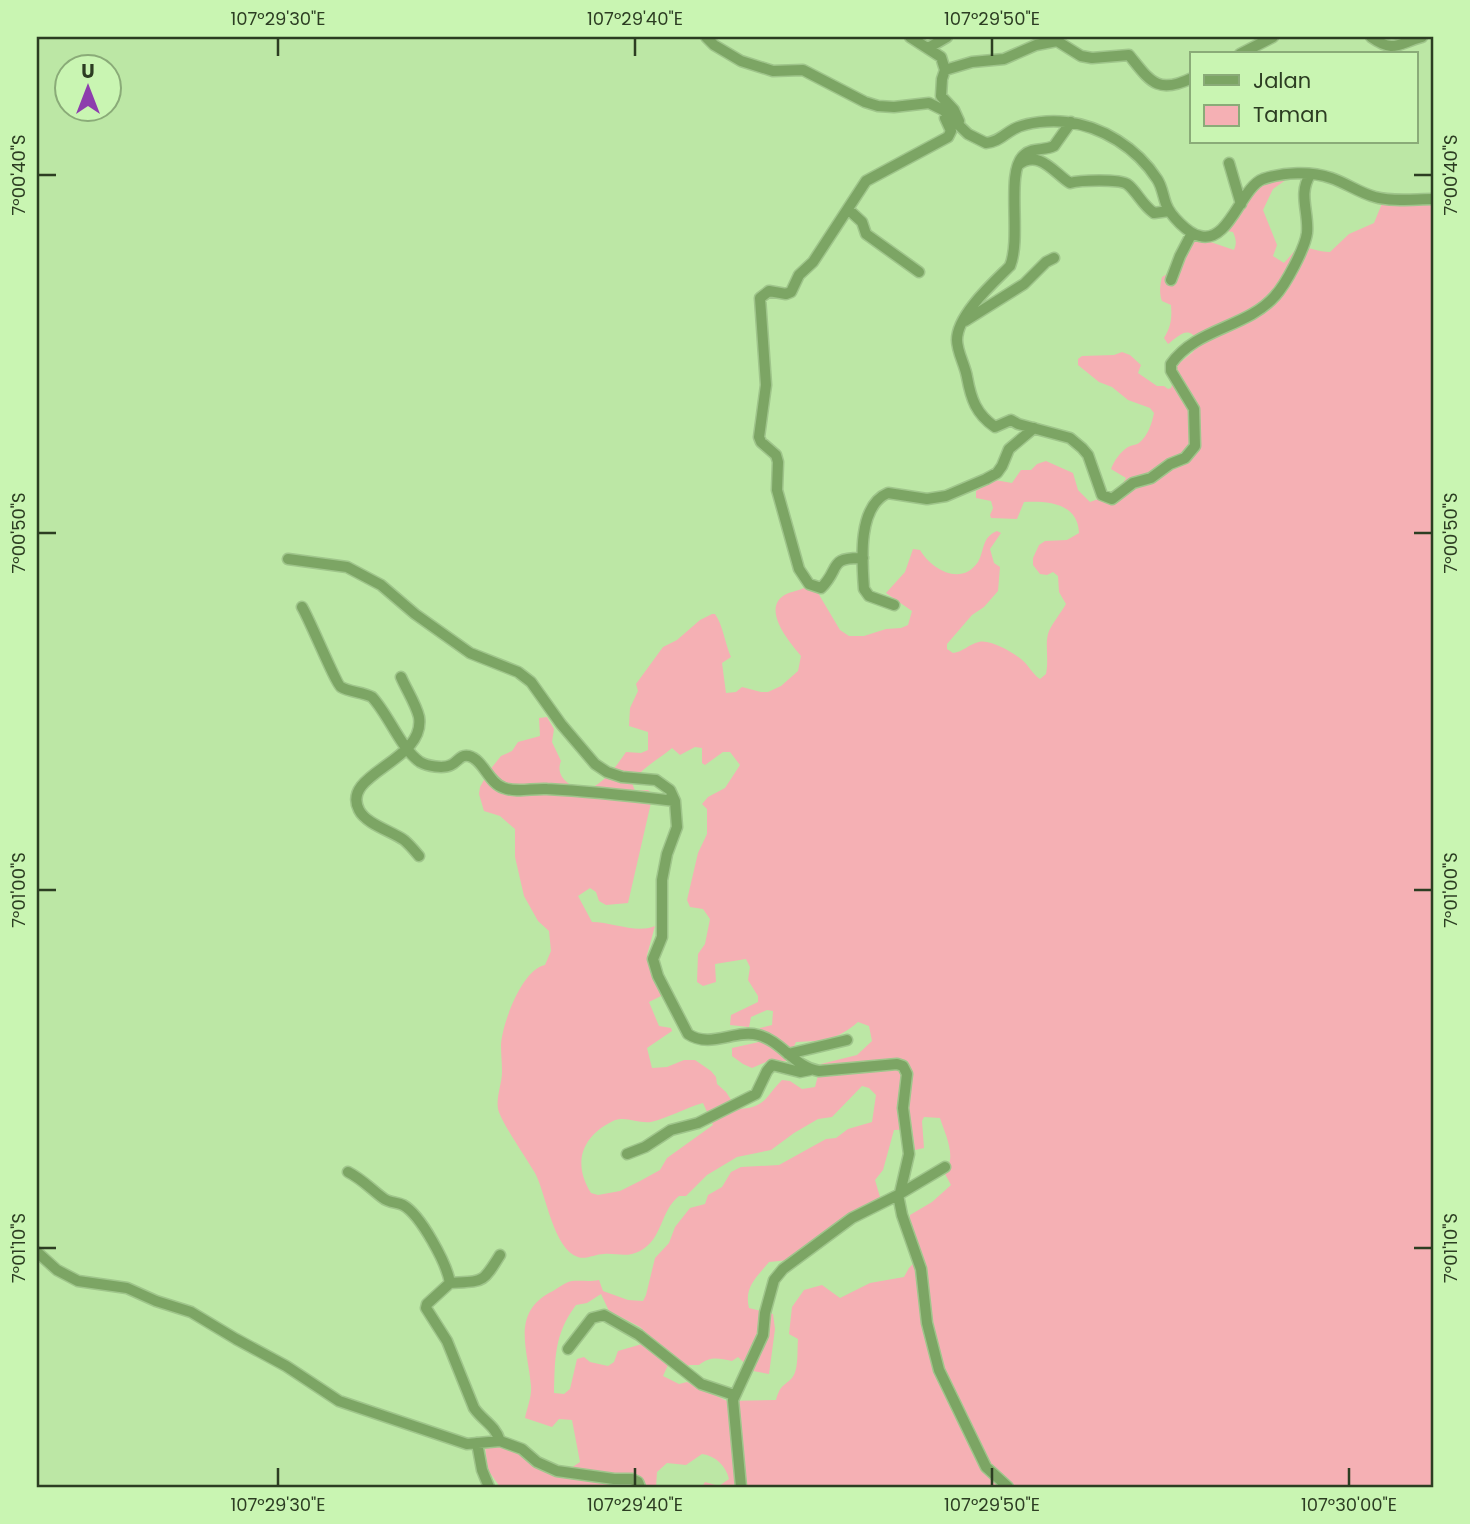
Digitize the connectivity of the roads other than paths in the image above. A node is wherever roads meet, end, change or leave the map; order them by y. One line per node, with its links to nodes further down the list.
1 (706, 37): 11 (street)
2 (910, 37): 7 (street)
3 (947, 37): 7 (street)
4 (1273, 37): 8 (street)
5 (1371, 37): 6 (street)
6 (1422, 37)
7 (928, 48): 9 (street)
8 (1244, 52)
9 (945, 70): 10 (street); 13 (street)
10 (1190, 79)
11 (936, 106): 13 (street); 19 (street)
12 (1071, 122): 13 (street); 15 (street); 20 (street)
13 (962, 128)
14 (1229, 163): 18 (street)
15 (1016, 168): 20 (street); 25 (street)
16 (1310, 175): 17 (street); 18 (street); 26 (street)
17 (1433, 199)
18 (1241, 204): 21 (street)
19 (849, 210): 23 (street); 27 (street)
20 (1169, 211): 21 (street)
21 (1192, 233): 24 (street)
22 (1054, 258): 25 (street)
23 (919, 272)
24 (1171, 280)
25 (962, 323): 26 (street)
26 (1034, 428): 27 (street)
27 (863, 558): 29 (street)
28 (288, 559): 33 (street)
29 (894, 605)
30 (302, 607): 32 (street)
31 (401, 677): 32 (street)
32 (408, 749): 33 (street); 34 (street)
33 (675, 801): 36 (street)
34 (419, 856)
35 (846, 1040): 36 (street)
36 (788, 1054): 37 (street)
37 (811, 1070): 38 (street); 41 (street)
38 (627, 1153)
39 (945, 1167): 41 (street)
40 (348, 1172): 44 (street)
41 (899, 1194): 46 (street); 52 (street)
42 (37, 1252): 48 (street)
43 (500, 1255): 44 (street)
44 (450, 1283): 47 (street)
45 (568, 1349): 46 (street)
46 (734, 1395): 51 (street)
47 (500, 1441): 48 (street); 50 (street)
48 (477, 1443): 49 (street)
49 (489, 1487)
50 (640, 1487)
51 (741, 1487)
52 (1008, 1487)

